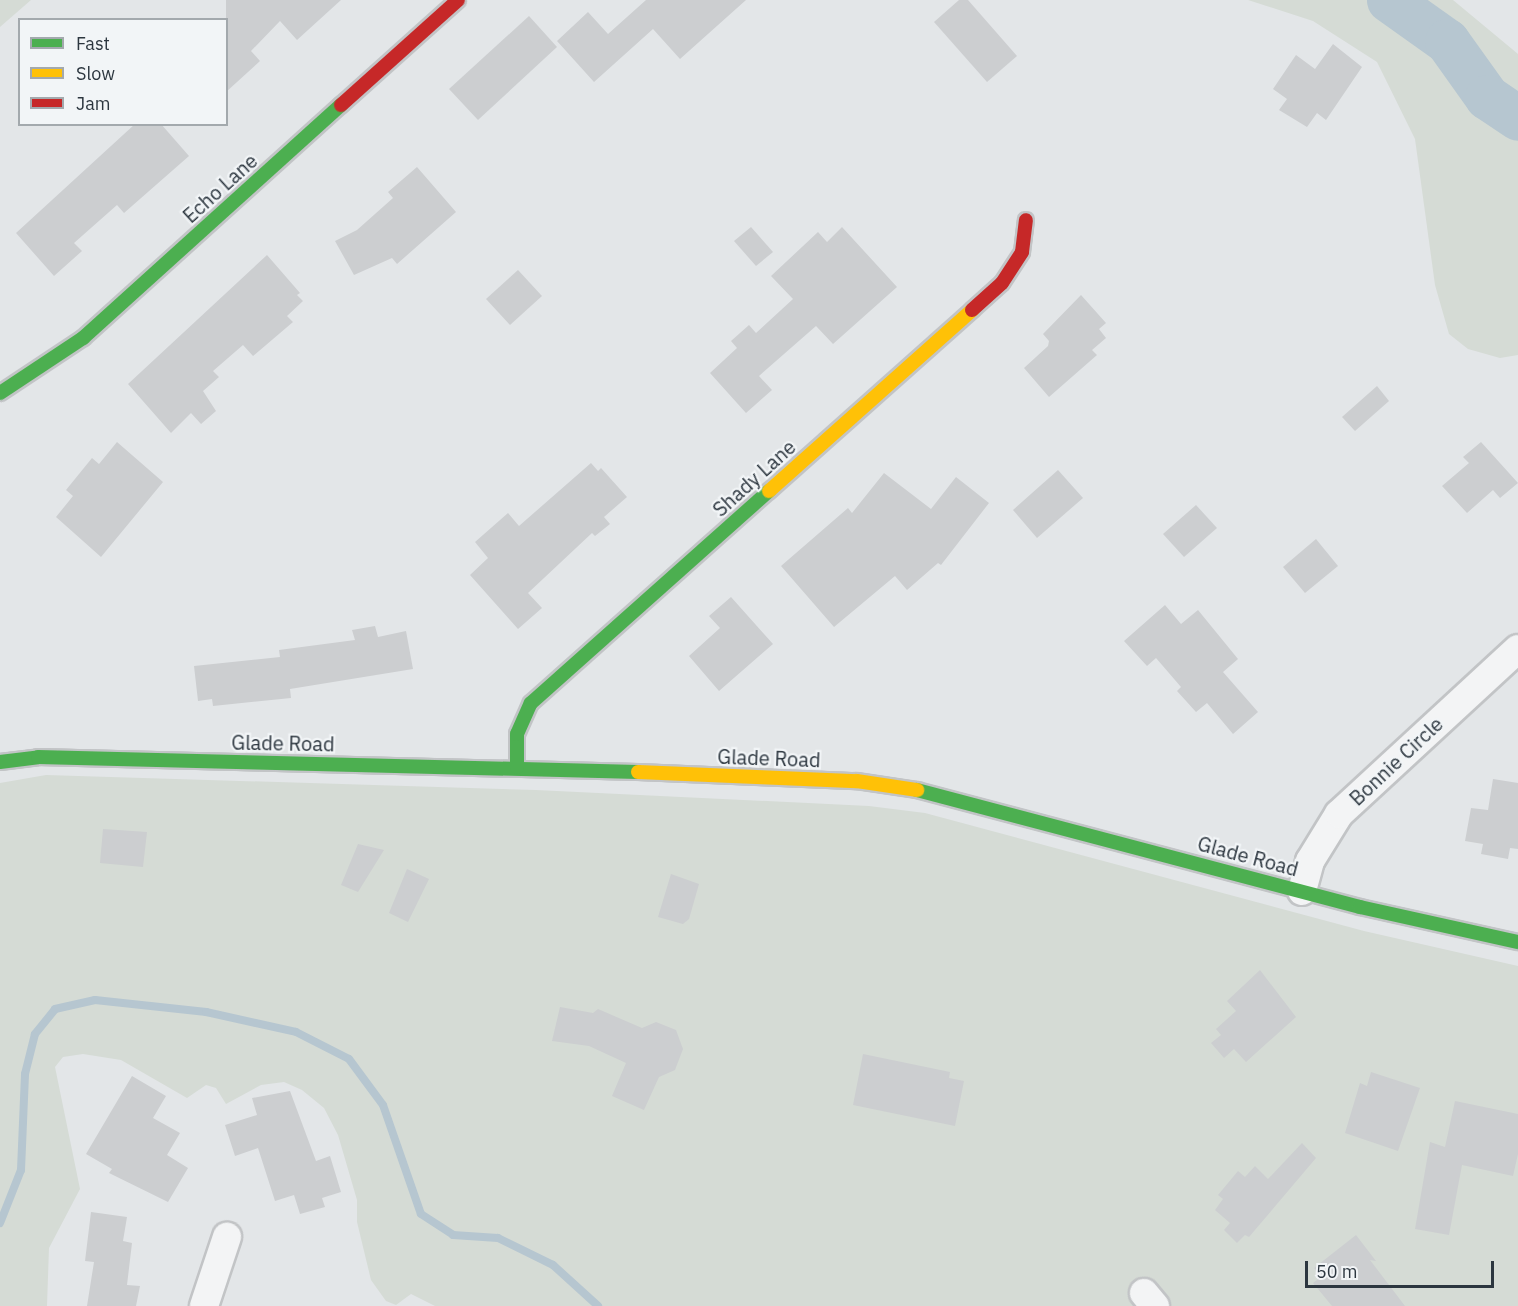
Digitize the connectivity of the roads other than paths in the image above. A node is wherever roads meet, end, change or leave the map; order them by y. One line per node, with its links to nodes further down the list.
1 (458, 0): 3 (street, Echo Lane)
2 (1026, 220): 6 (street, Shady Lane)
3 (0, 393)
4 (1518, 649): 7 (street, Bonnie Circle)
5 (0, 762): 6 (street, Glade Road)
6 (517, 767): 7 (street, Glade Road)
7 (1302, 891): 8 (street, Glade Road)
8 (1518, 942)
9 (227, 1238): 10 (street)
10 (204, 1306)

